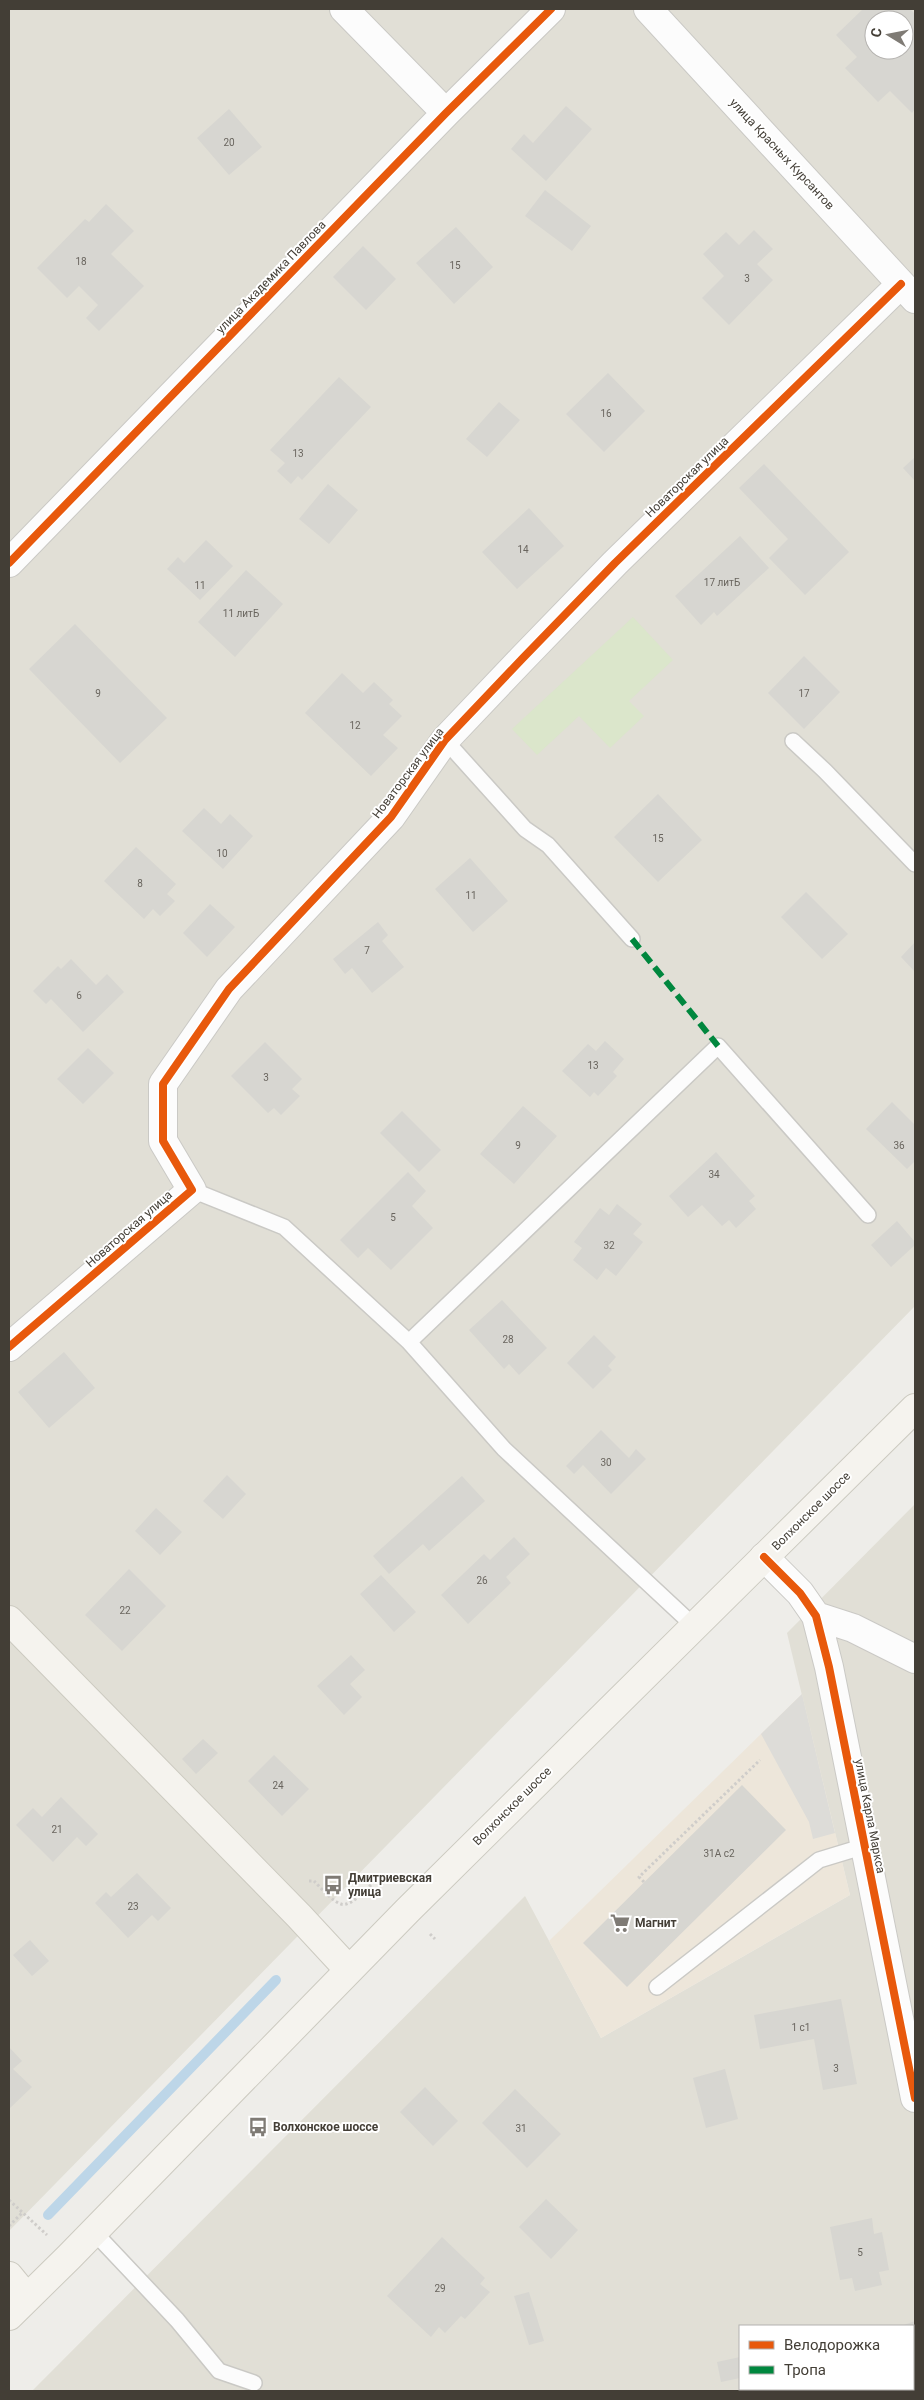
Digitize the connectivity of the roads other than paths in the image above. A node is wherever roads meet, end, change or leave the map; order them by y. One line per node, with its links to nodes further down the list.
1 (344, 9): 4 (street)
2 (551, 9): 4 (street, улица Академика Павлова)
3 (648, 9): 5 (street, улица Красных Курсантов)
4 (446, 113): 6 (street, улица Академика Павлова)
5 (908, 292): 7 (street, Новаторская улица)
6 (9, 563)
7 (445, 740): 10 (lane); 11 (street, Новаторская улица)
8 (792, 742): 9 (lane)
9 (915, 864)
10 (632, 939)
11 (192, 1190): 13 (lane); 14 (street, Новаторская улица)
12 (868, 1215): 13 (lane)
13 (409, 1342): 19 (lane)
14 (9, 1347)
15 (915, 1408): 16 (main road, Волхонское шоссе)
16 (764, 1557): 17 (street, улица Карла Маркса); 19 (main road, Волхонское шоссе)
17 (816, 1616): 20 (street); 21 (street, улица Карла Маркса)
18 (9, 1620): 22 (main road)
19 (694, 1626): 22 (main road, Волхонское шоссе)
20 (915, 1659)
21 (865, 1846): 23 (lane); 24 (street, улица Карла Маркса)
22 (349, 1970): 25 (main road, Волхонское шоссе)
23 (657, 1987)
24 (915, 2098)
25 (93, 2231): 27 (main road, Волхонское шоссе); 28 (lane)
26 (9, 2276): 27 (main road)
27 (18, 2307)
28 (254, 2384)

